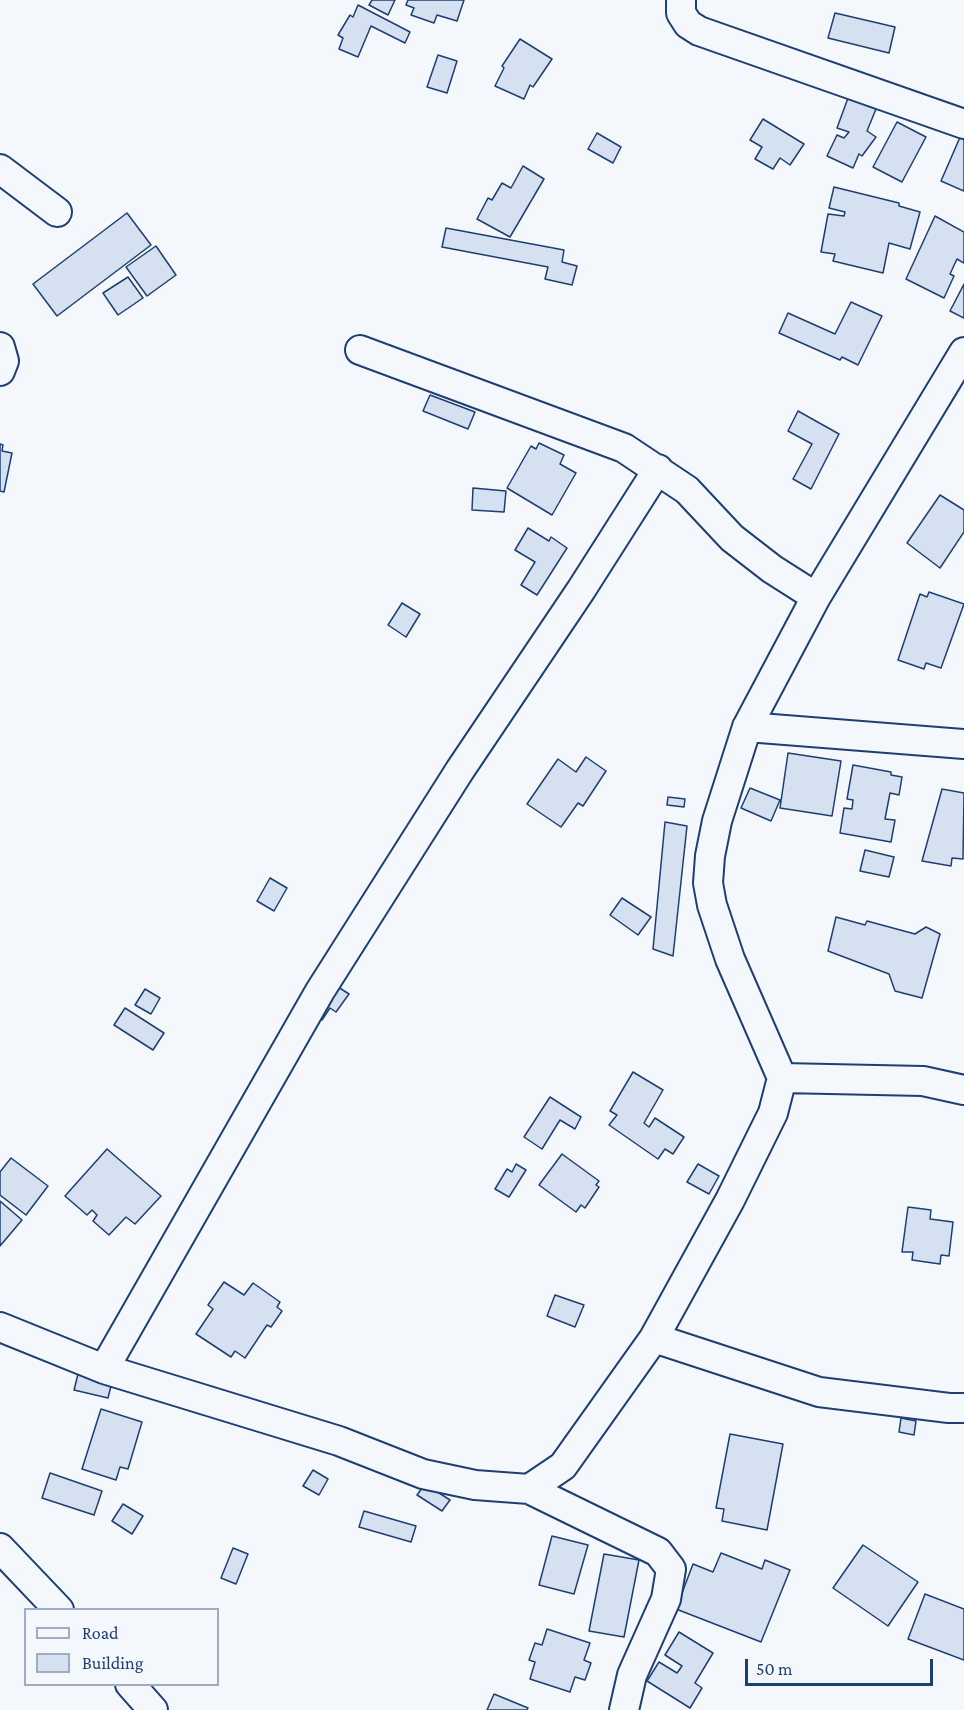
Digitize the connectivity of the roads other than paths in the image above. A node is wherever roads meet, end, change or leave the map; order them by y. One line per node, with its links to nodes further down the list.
1 (681, 0): 2 (street)
2 (964, 124)
3 (0, 169): 4 (street)
4 (57, 212)
5 (0, 347): 8 (street)
6 (360, 350): 9 (street)
7 (960, 367): 10 (street)
8 (0, 371)
9 (658, 469): 10 (street); 17 (street)
10 (816, 597): 11 (street)
11 (747, 727): 12 (street); 13 (street)
12 (964, 744)
13 (782, 1078): 14 (street); 16 (street)
14 (964, 1090)
15 (0, 1327): 17 (street)
16 (654, 1338): 18 (street); 19 (street)
17 (104, 1369): 19 (street)
18 (964, 1408)
19 (529, 1489): 24 (street)
20 (0, 1548): 21 (street)
21 (57, 1608)
22 (132, 1686): 23 (street)
23 (153, 1710)
24 (624, 1710)

